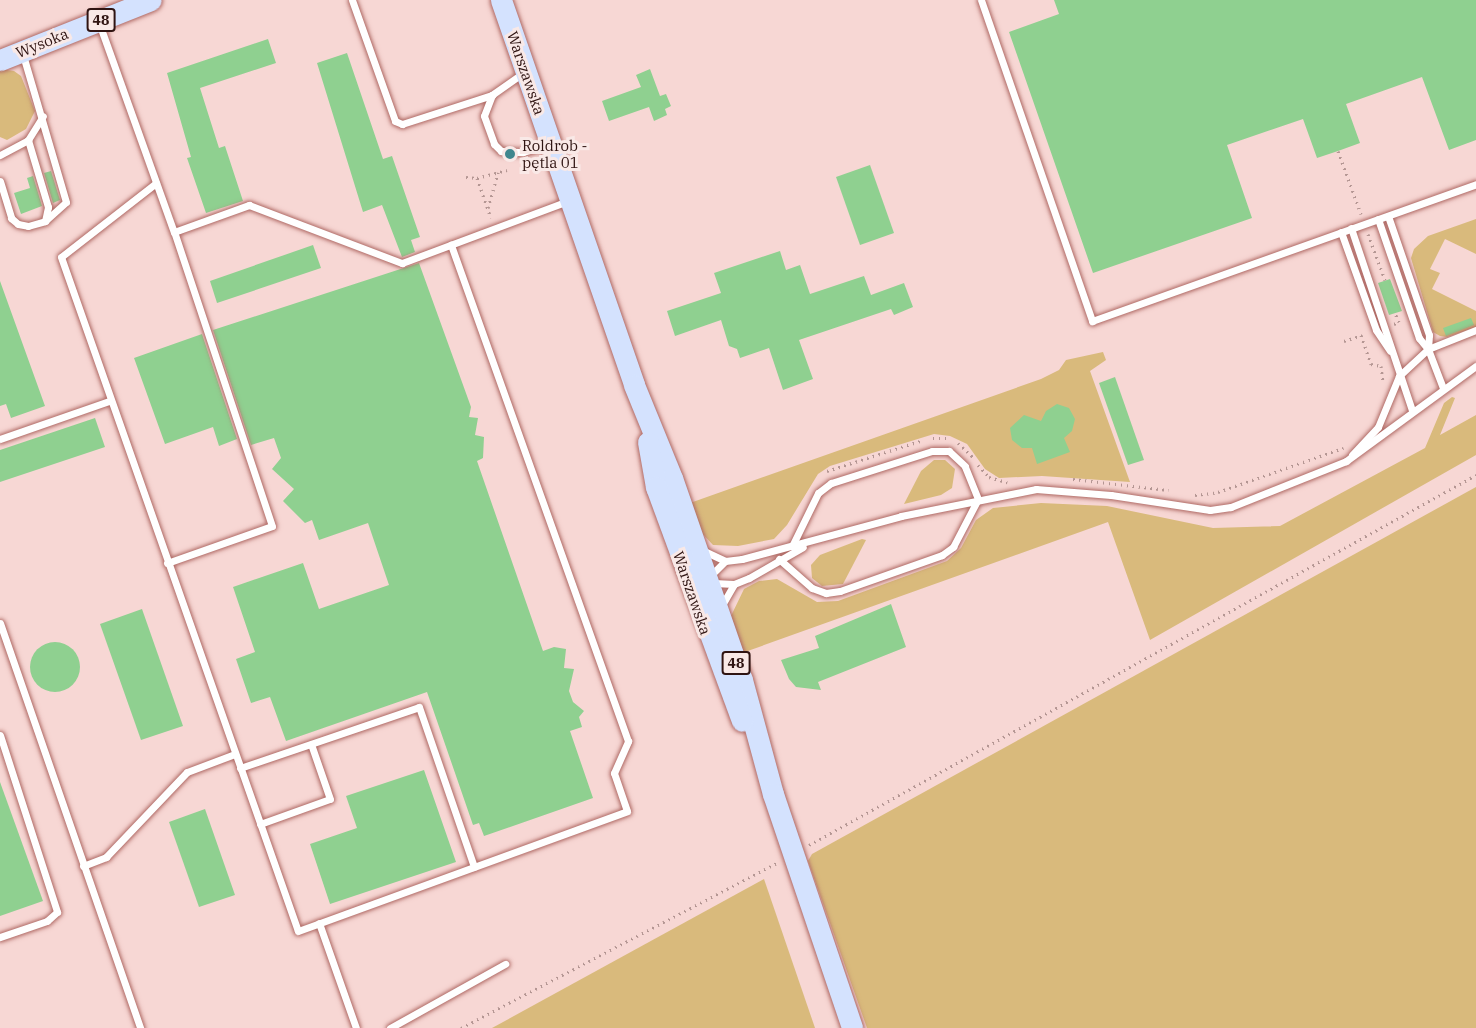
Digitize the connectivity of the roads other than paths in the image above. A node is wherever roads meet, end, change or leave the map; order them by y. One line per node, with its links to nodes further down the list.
1 (352, 0): 9 (lane)
2 (501, 0): 8 (main road, Warszawska / 48)
3 (981, 0): 23 (lane)
4 (145, 1): 5 (main road, Wysoka / 48)
5 (98, 21): 6 (main road, Wysoka / 48); 15 (lane)
6 (21, 51): 7 (main road, Wysoka / 48); 10 (lane)
7 (0, 60)
8 (525, 72): 9 (lane); 12 (main road, Warszawska / 48)
9 (492, 95): 12 (lane)
10 (43, 116): 11 (lane); 20 (lane)
11 (28, 140): 13 (lane); 20 (lane)
12 (550, 144): 17 (main road, Warszawska / 48)
13 (0, 155)
14 (0, 181): 20 (lane)
15 (156, 183): 22 (lane); 32 (lane)
16 (1476, 184): 18 (lane)
17 (570, 201): 24 (lane); 30 (main road, Warszawska / 48)
18 (1388, 216): 19 (lane); 26 (lane)
19 (1378, 219): 21 (lane); 26 (lane)
20 (45, 221)
21 (1351, 228): 23 (lane); 27 (lane)
22 (174, 232): 24 (lane); 43 (lane)
23 (1341, 232): 27 (lane)
24 (451, 245): 56 (lane)
25 (1476, 330): 26 (lane)
26 (1428, 349): 29 (lane); 31 (lane)
27 (1389, 351): 29 (lane)
28 (1476, 366): 31 (lane)
29 (1399, 376): 33 (lane); 35 (lane)
30 (633, 385): 37 (main road, Warszawska / 48); 40 (main road, Warszawska / 48)
31 (1443, 388): 33 (lane)
32 (109, 400): 34 (lane); 43 (lane)
33 (1412, 410): 35 (lane)
34 (0, 439)
35 (1346, 461): 36 (lane)
36 (978, 499): 38 (lane); 39 (lane); 41 (lane)
37 (691, 535): 42 (lane); 44 (main road, Warszawska / 48)
38 (814, 542): 39 (lane); 41 (lane)
39 (792, 546): 42 (lane)
40 (678, 552): 44 (lane); 46 (main road, Warszawska / 48)
41 (779, 560): 45 (lane)
42 (725, 561): 44 (lane)
43 (167, 562): 51 (lane)
44 (708, 581): 45 (lane); 46 (lane); 47 (main road, Warszawska / 48)
45 (734, 584): 47 (lane)
46 (700, 614): 53 (main road, Warszawska / 48)
47 (721, 620): 53 (main road, Warszawska / 48)
48 (0, 623): 55 (lane)
49 (0, 735): 58 (lane)
50 (311, 744): 52 (lane); 54 (lane); 56 (lane)
51 (235, 754): 52 (lane); 55 (lane)
52 (240, 768): 54 (lane)
53 (772, 794): 63 (main road, Warszawska / 48)
54 (260, 824): 57 (lane)
55 (83, 866): 60 (lane)
56 (474, 867): 57 (lane)
57 (319, 923): 61 (lane)
58 (0, 937)
59 (505, 964): 62 (lane)
60 (140, 1028)
61 (356, 1028)
62 (390, 1028)
63 (852, 1028)

